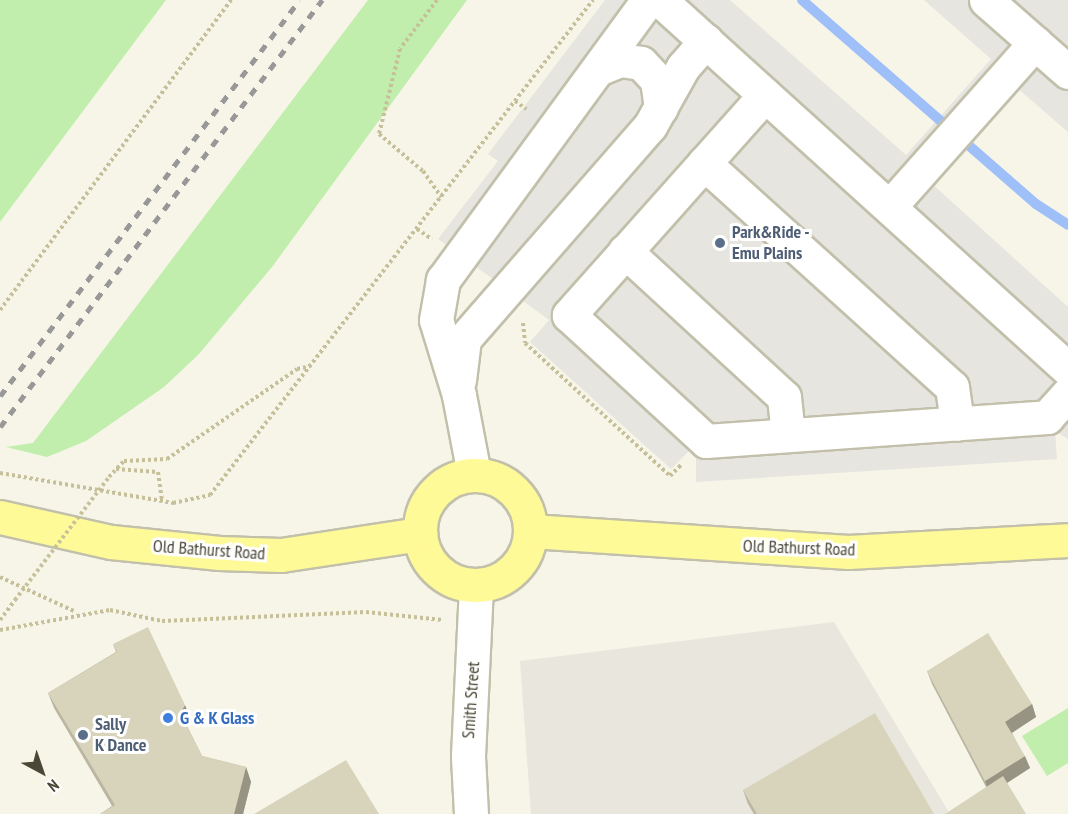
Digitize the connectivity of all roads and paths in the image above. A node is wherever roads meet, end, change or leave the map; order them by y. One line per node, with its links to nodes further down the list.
1 (231, 0): 18 (path)
2 (437, 0): 14 (path)
3 (593, 0): 14 (path)
4 (648, 0): 9 (street)
5 (660, 0): 7 (street)
6 (986, 0): 8 (street)
7 (706, 41): 11 (street); 12 (street)
8 (1035, 43): 10 (street); 15 (street)
9 (598, 69): 12 (street); 22 (street)
10 (1068, 72)
11 (765, 95): 13 (street); 15 (street)
12 (661, 108): 17 (street)
13 (704, 164): 16 (street); 23 (street)
14 (441, 197): 19 (path)
15 (891, 205): 20 (street)
16 (625, 251): 24 (street); 25 (street)
17 (502, 294): 22 (street); 25 (path)
18 (0, 310)
19 (311, 366): 26 (path); 29 (path)
20 (1068, 369)
21 (1068, 394): 23 (street)
22 (459, 395): 28 (street)
23 (957, 424): 24 (street)
24 (788, 434): 25 (street)
25 (706, 441)
26 (116, 469): 29 (path); 37 (path, bridge)
27 (0, 473): 29 (path)
28 (474, 474): 31 (main road); 32 (main road)
29 (162, 501)
30 (0, 517): 32 (main road, Old Bathurst Road)
31 (531, 531): 33 (main road, Old Bathurst Road); 35 (main road)
32 (420, 534): 35 (main road)
33 (1068, 540)
34 (0, 577): 36 (path)
35 (476, 585): 38 (street, Smith Street)
36 (77, 612): 38 (path); 39 (path)
37 (0, 620)
38 (476, 623): 40 (street, Smith Street)
39 (0, 630)
40 (471, 814)

